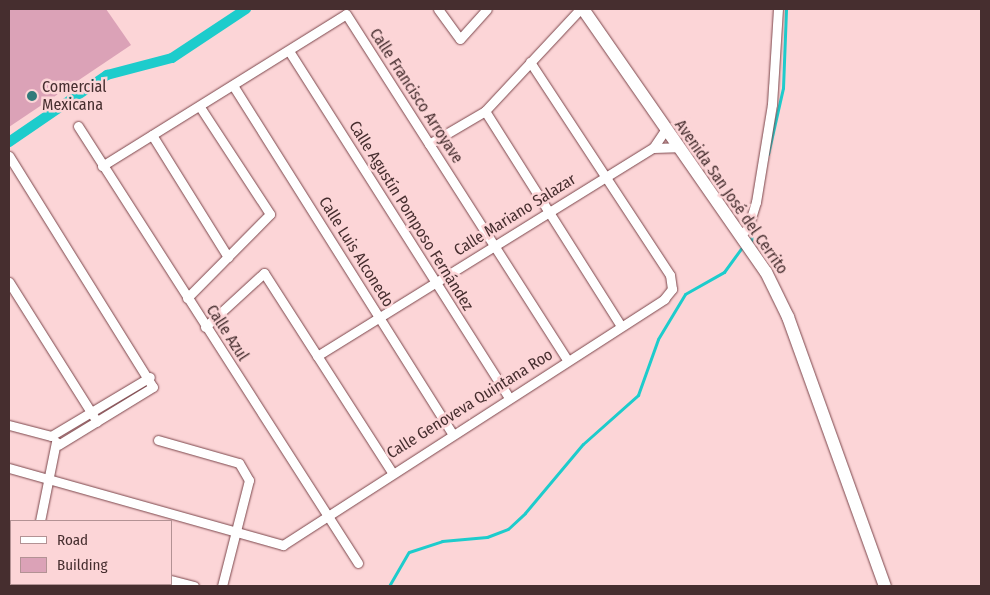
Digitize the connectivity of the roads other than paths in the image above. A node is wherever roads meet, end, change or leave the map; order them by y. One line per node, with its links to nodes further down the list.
1 (438, 9): 2 (street)
2 (487, 9)
3 (582, 9): 6 (street); 11 (street, Avenida San José del Cerrito)
4 (778, 9): 20 (street)
5 (289, 51): 7 (street, Calle Francisco Arroyave); 13 (street, Calle Francisco Arroyave); 24 (street, Calle Agustín Pomposo Fernández)
6 (530, 62): 9 (street); 18 (street)
7 (234, 86): 8 (street, Calle Francisco Arroyave); 26 (street, Calle Luis Alconedo)
8 (200, 107): 12 (street, Calle Francisco Arroyave); 22 (street)
9 (485, 111): 13 (street); 19 (street)
10 (78, 126): 17 (street, Calle Azul)
11 (665, 130): 14 (street, Avenida San José del Cerrito); 15 (street, Calle Mariano Salazar)
12 (152, 135): 17 (street, Calle Francisco Arroyave); 22 (street)
13 (429, 144): 21 (street, Calle Francisco Arroyave)
14 (677, 147): 15 (street, Calle Mariano Salazar); 20 (street, Avenida San José del Cerrito)
15 (653, 148): 18 (street, Calle Mariano Salazar)
16 (9, 156): 31 (street)
17 (102, 166): 25 (street, Calle Azul)
18 (606, 177): 19 (street, Calle Mariano Salazar); 27 (street, Calle Genoveva Quintana Roo)
19 (549, 212): 21 (street, Calle Mariano Salazar); 27 (street)
20 (740, 235): 50 (street, Avenida San José del Cerrito)
21 (494, 246): 24 (street, Calle Mariano Salazar); 30 (street, Calle Francisco Arroyave)
22 (228, 257): 25 (street)
23 (9, 282): 33 (street)
24 (436, 282): 26 (street, Calle Mariano Salazar); 32 (street, Calle Agustín Pomposo Fernández)
25 (187, 298): 28 (street, Calle Azul)
26 (379, 317): 29 (street, Calle Mariano Salazar); 36 (street, Calle Luis Alconedo)
27 (621, 326): 30 (street, Calle Genoveva Quintana Roo)
28 (205, 327): 29 (street); 43 (street, Calle Azul)
29 (317, 356): 41 (street)
30 (567, 360): 32 (street, Calle Genoveva Quintana Roo)
31 (150, 377): 33 (street); 34 (street)
32 (509, 398): 36 (street, Calle Genoveva Quintana Roo)
33 (91, 411): 34 (street); 37 (street)
34 (97, 422): 39 (street)
35 (9, 425): 37 (street)
36 (452, 434): 41 (street, Calle Genoveva Quintana Roo)
37 (51, 436): 39 (street)
38 (158, 440): 45 (street)
39 (58, 445): 42 (street)
40 (9, 468): 42 (street)
41 (392, 472): 43 (street, Calle Genoveva Quintana Roo)
42 (50, 480): 44 (street); 45 (street)
43 (326, 516): 45 (street, Calle Genoveva Quintana Roo); 46 (street, Calle Azul)
44 (40, 520)
45 (236, 532): 49 (street)
46 (358, 562)
47 (172, 580): 48 (street)
48 (194, 586)
49 (222, 586)
50 (885, 586)

